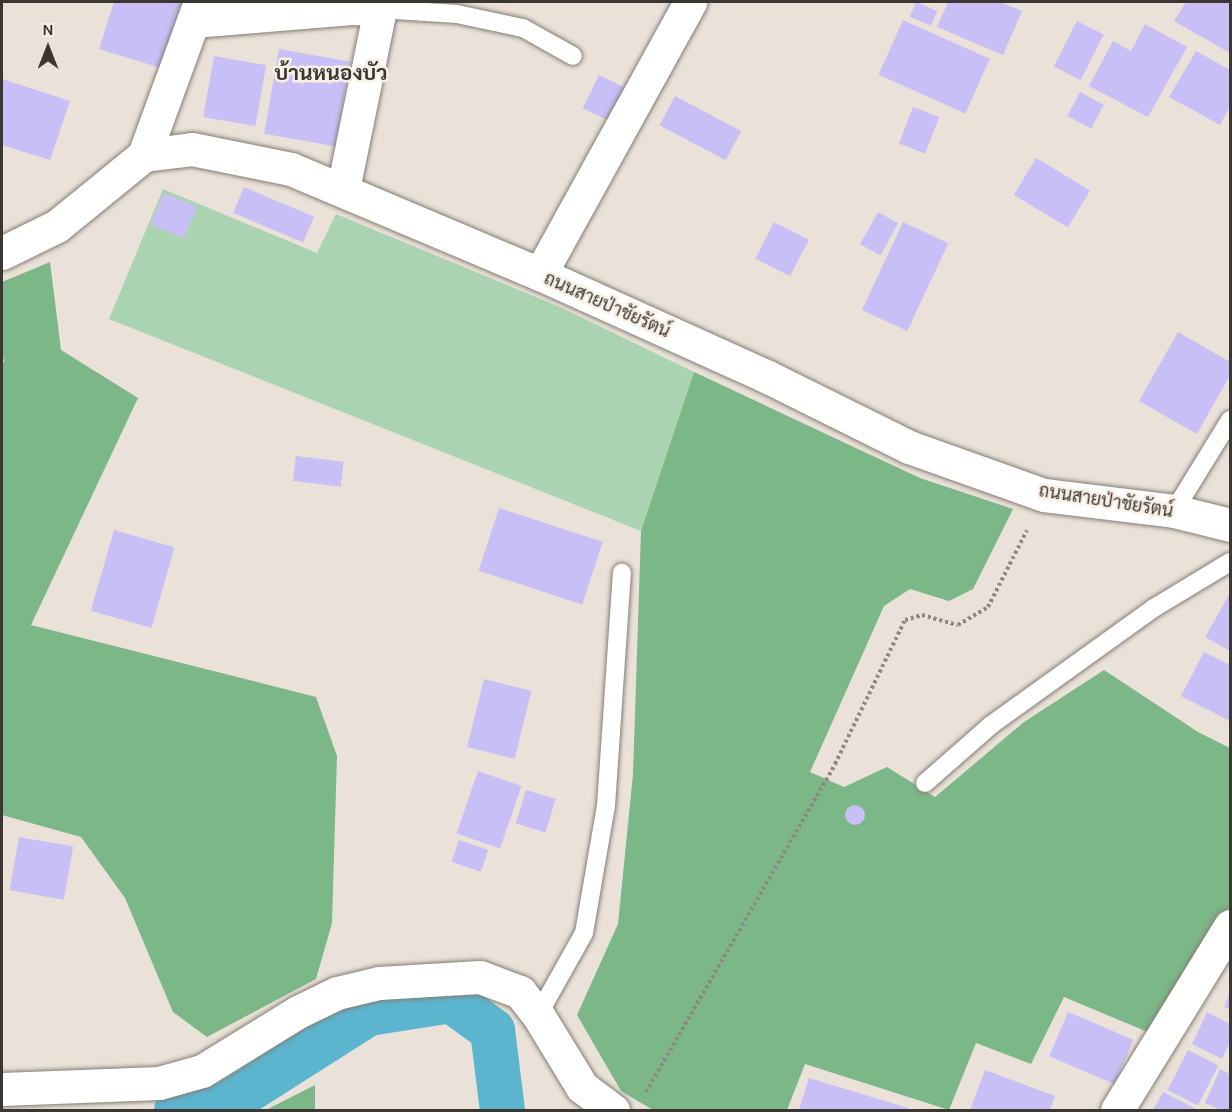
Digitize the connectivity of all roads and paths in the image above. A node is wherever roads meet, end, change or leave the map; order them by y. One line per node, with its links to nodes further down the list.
1 (690, 2): 8 (street)
2 (380, 9): 3 (street); 4 (lane); 6 (street)
3 (196, 11): 5 (street)
4 (573, 56)
5 (144, 155): 6 (street, ถนนสายป่าชัยรัตน์); 7 (street)
6 (343, 190): 8 (street, ถนนสายป่าชัยรัตน์)
7 (2, 253)
8 (540, 274): 10 (street, ถนนสายป่าชัยรัตน์)
9 (1230, 420): 11 (lane)
10 (1044, 495): 11 (street, ถนนสายป่าชัยรัตน์); 19 (path)
11 (1174, 511): 12 (street, ถนนสายป่าชัยรัตน์)
12 (1230, 525)
13 (1230, 562): 15 (lane)
14 (622, 573): 17 (lane)
15 (925, 783)
16 (1226, 941): 20 (street)
17 (538, 1015): 18 (street); 19 (street)
18 (2, 1089)
19 (627, 1105)
20 (1117, 1110)

